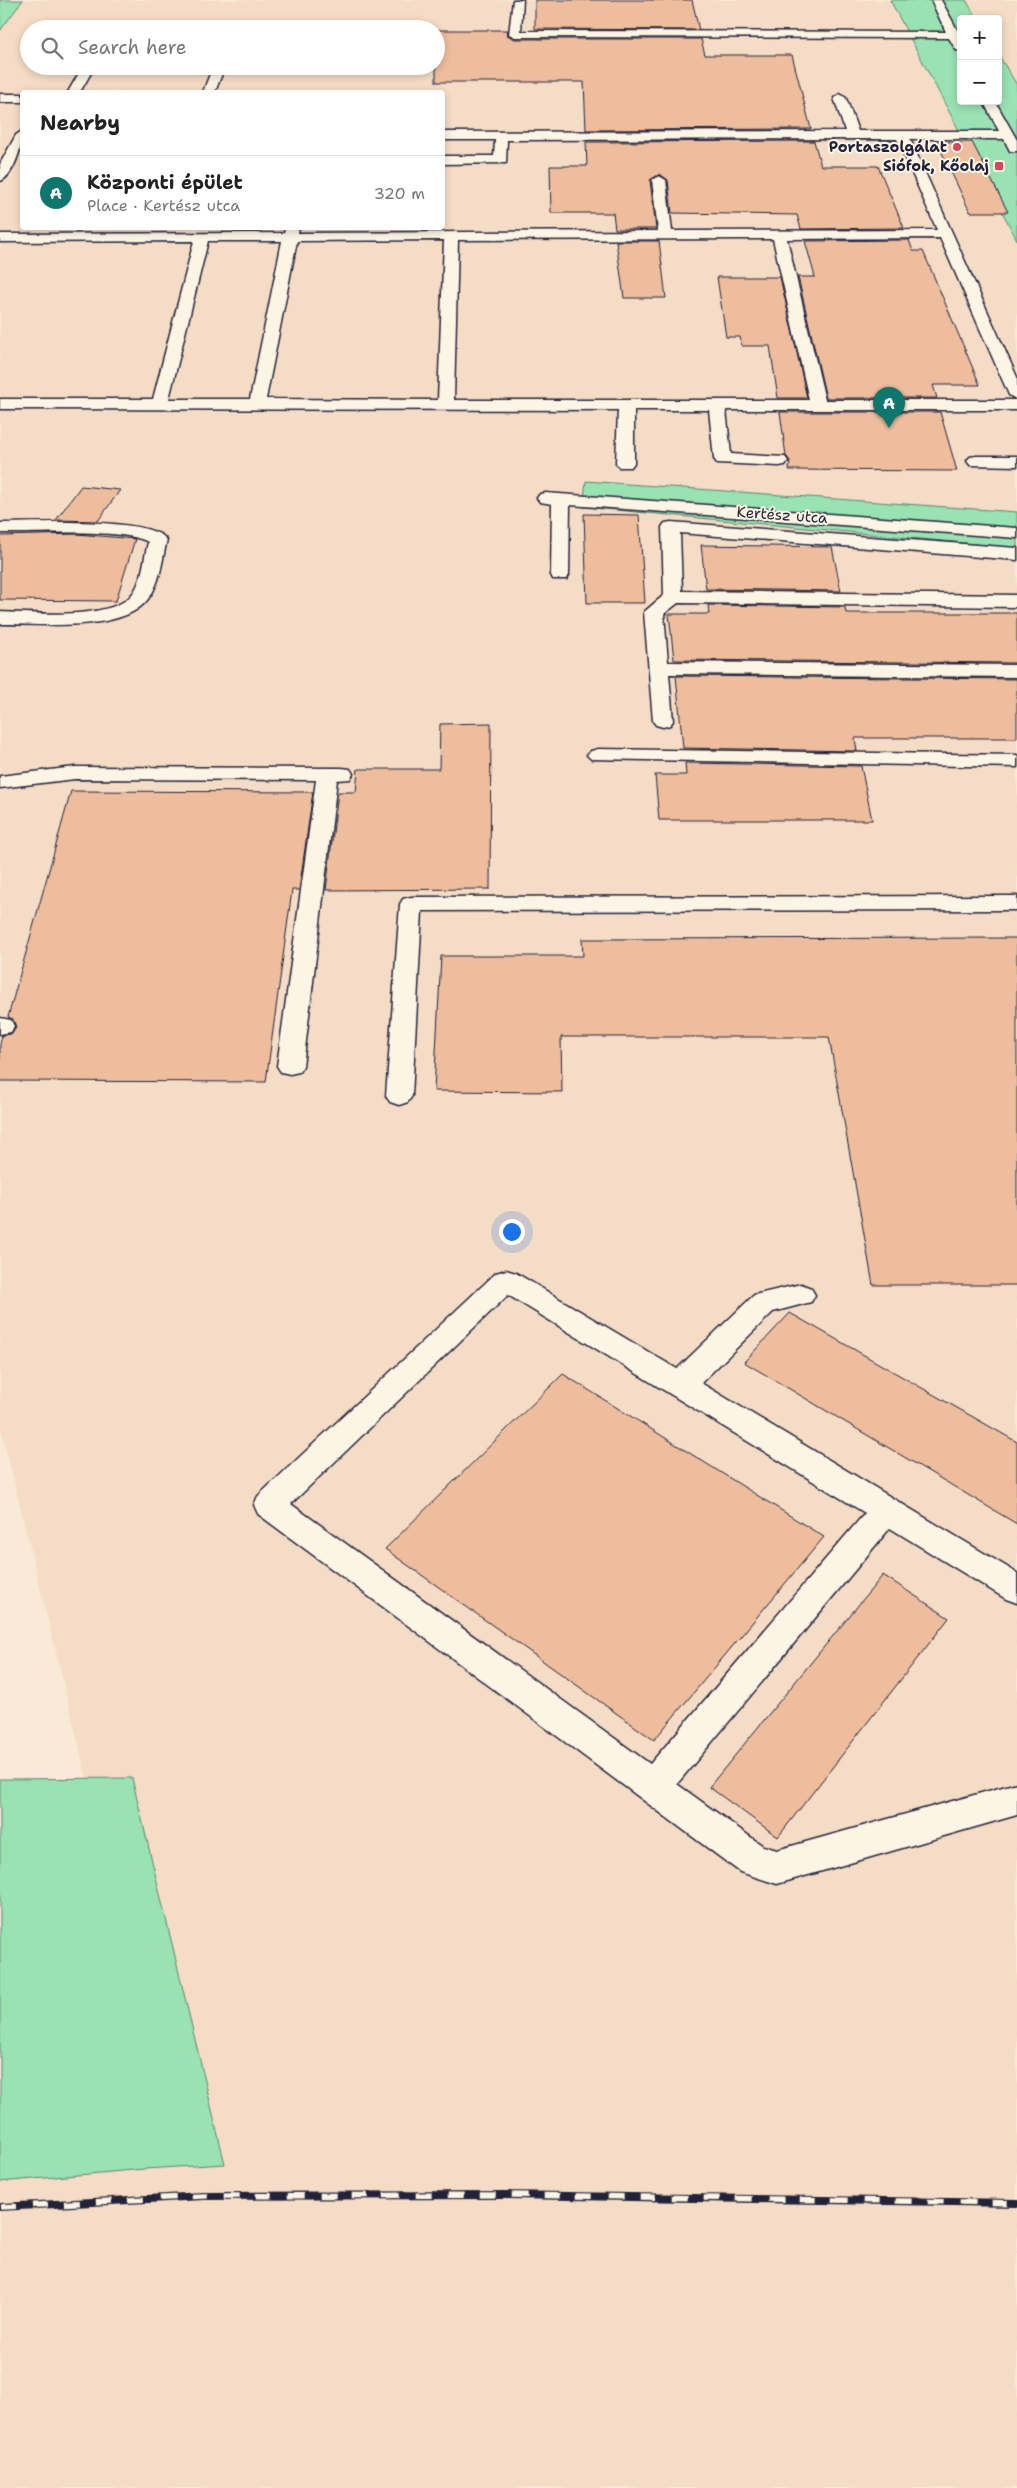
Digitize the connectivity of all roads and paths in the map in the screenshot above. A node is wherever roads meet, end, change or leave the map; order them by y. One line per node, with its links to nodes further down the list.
1 (518, 0): 3 (street)
2 (936, 0): 3 (street)
3 (954, 35): 4 (street)
4 (957, 41)
5 (84, 75): 7 (street)
6 (216, 75): 8 (street)
7 (75, 90)
8 (211, 90)
9 (0, 98): 10 (street)
10 (20, 98)
11 (840, 98): 15 (street)
12 (991, 105): 17 (street)
13 (445, 136): 14 (street)
14 (501, 136): 15 (street); 20 (street)
15 (853, 136): 16 (street)
16 (902, 136): 17 (street); 24 (street)
17 (1008, 136): 19 (street)
18 (20, 139): 21 (street)
19 (1017, 152)
20 (445, 160)
21 (0, 178)
22 (659, 180): 27 (street)
23 (291, 232): 26 (street); 28 (street); 33 (street)
24 (946, 234): 25 (street); 30 (street)
25 (779, 235): 27 (street); 37 (street)
26 (452, 236): 27 (street); 34 (street)
27 (666, 236)
28 (202, 237): 29 (street); 32 (street)
29 (0, 238)
30 (1017, 395)
31 (0, 404): 32 (street)
32 (160, 404): 33 (street)
33 (257, 404): 34 (street)
34 (446, 404): 35 (street)
35 (626, 405): 36 (street); 42 (street)
36 (717, 405): 37 (street); 39 (street)
37 (818, 405): 38 (street)
38 (1017, 405)
39 (779, 460)
40 (976, 461): 41 (street)
41 (1017, 461)
42 (625, 463)
43 (0, 528): 49 (street)
44 (1017, 532): 46 (street, Kertész utca)
45 (1017, 554): 47 (street)
46 (560, 575)
47 (673, 597): 48 (street); 52 (street)
48 (1017, 601)
49 (0, 618)
50 (0, 632): 51 (street)
51 (41, 632)
52 (659, 668): 53 (street); 54 (street)
53 (1017, 671)
54 (663, 721)
55 (598, 755): 56 (street)
56 (1017, 761)
57 (0, 782): 59 (street)
58 (1017, 903): 60 (street)
59 (290, 1066)
60 (399, 1096)
61 (802, 1295): 62 (street)
62 (680, 1385): 63 (street); 65 (street)
63 (887, 1509): 64 (street); 65 (street)
64 (1017, 1589)
65 (653, 1786): 66 (street)
66 (1017, 1799)

